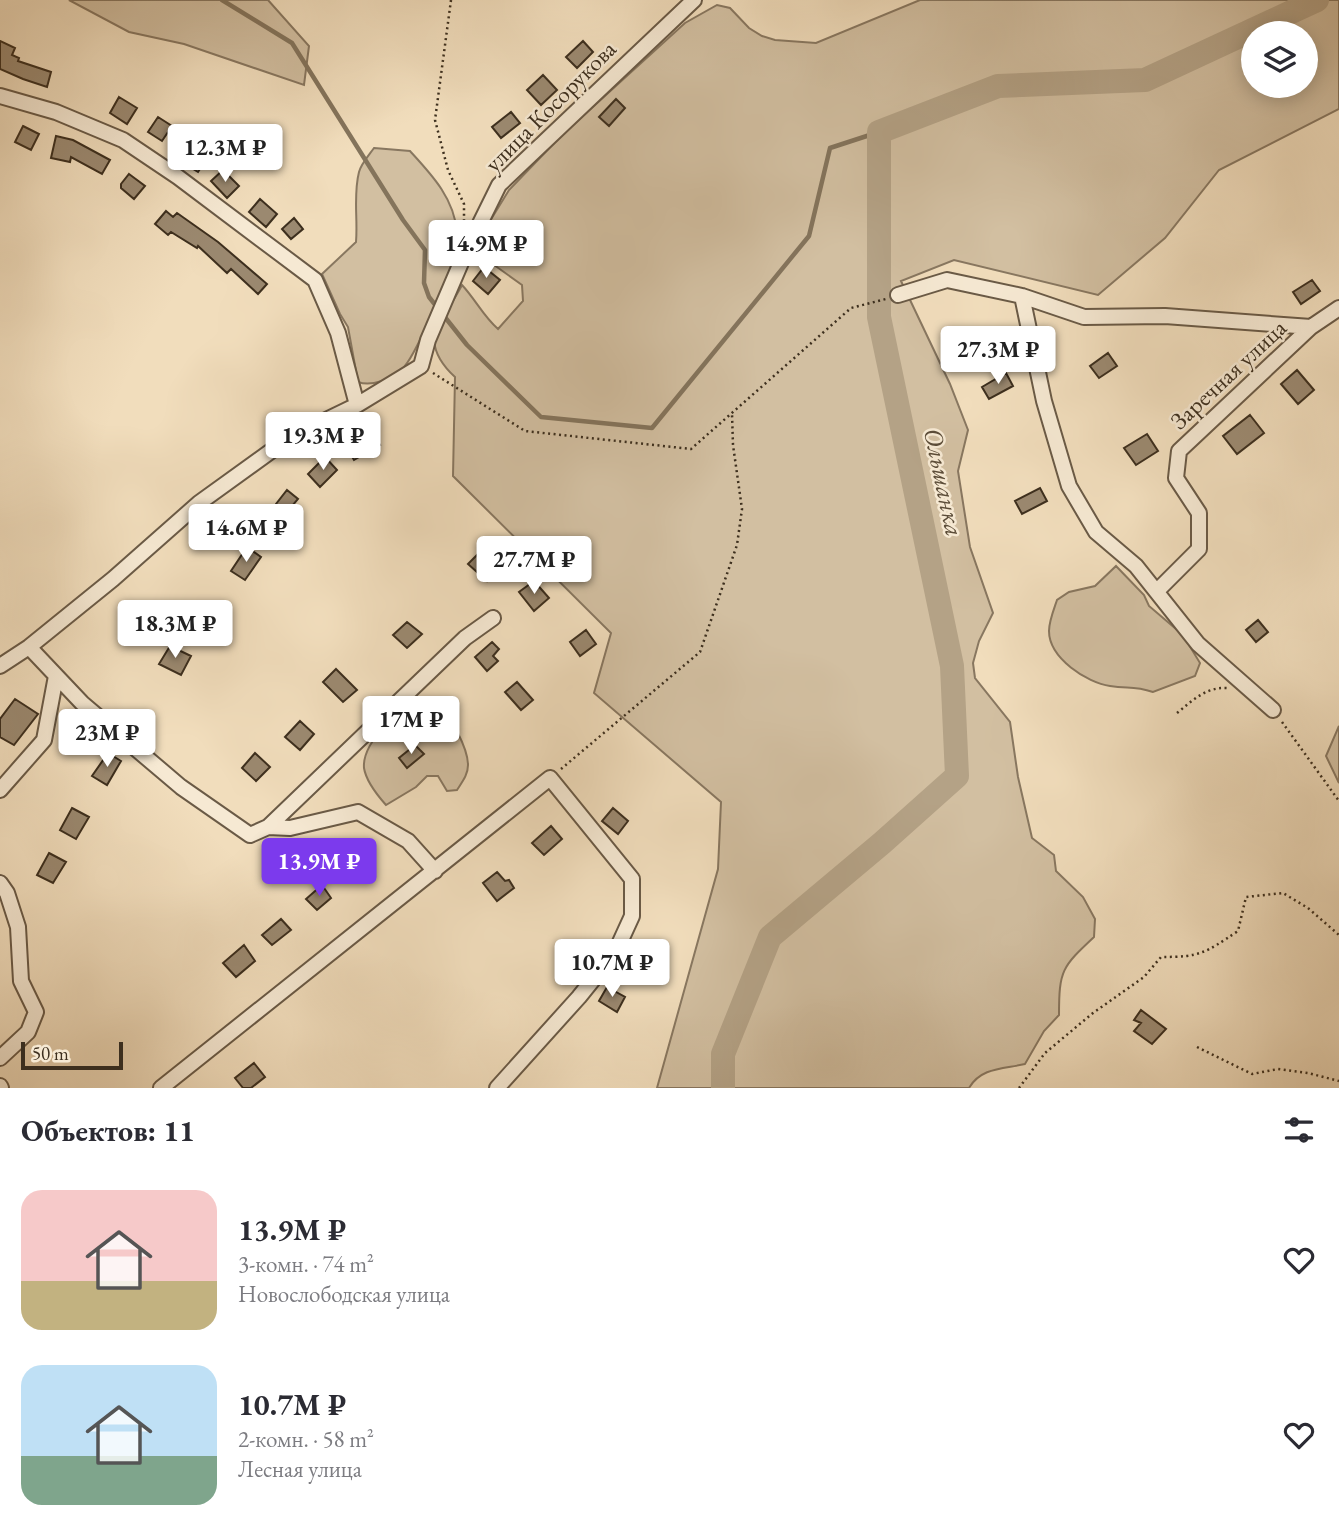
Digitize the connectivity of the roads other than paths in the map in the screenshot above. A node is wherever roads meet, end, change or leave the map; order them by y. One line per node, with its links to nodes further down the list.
1 (694, 0): 7 (street, улица Косорукова)
2 (0, 96): 7 (street)
3 (898, 295): 4 (street)
4 (1022, 296): 6 (street); 8 (street)
5 (1339, 308): 6 (street, Заречная улица)
6 (1311, 327): 8 (street, Заречная улица)
7 (357, 405): 10 (street)
8 (1157, 592): 13 (street)
9 (493, 618): 15 (street)
10 (29, 648): 11 (street); 12 (street)
11 (0, 666)
12 (56, 676): 14 (street); 15 (street)
13 (1273, 710)
14 (0, 790)
15 (268, 827): 16 (street)
16 (435, 871): 19 (street); 20 (street)
17 (0, 883): 18 (street)
18 (0, 1058)
19 (161, 1088)
20 (497, 1088)

